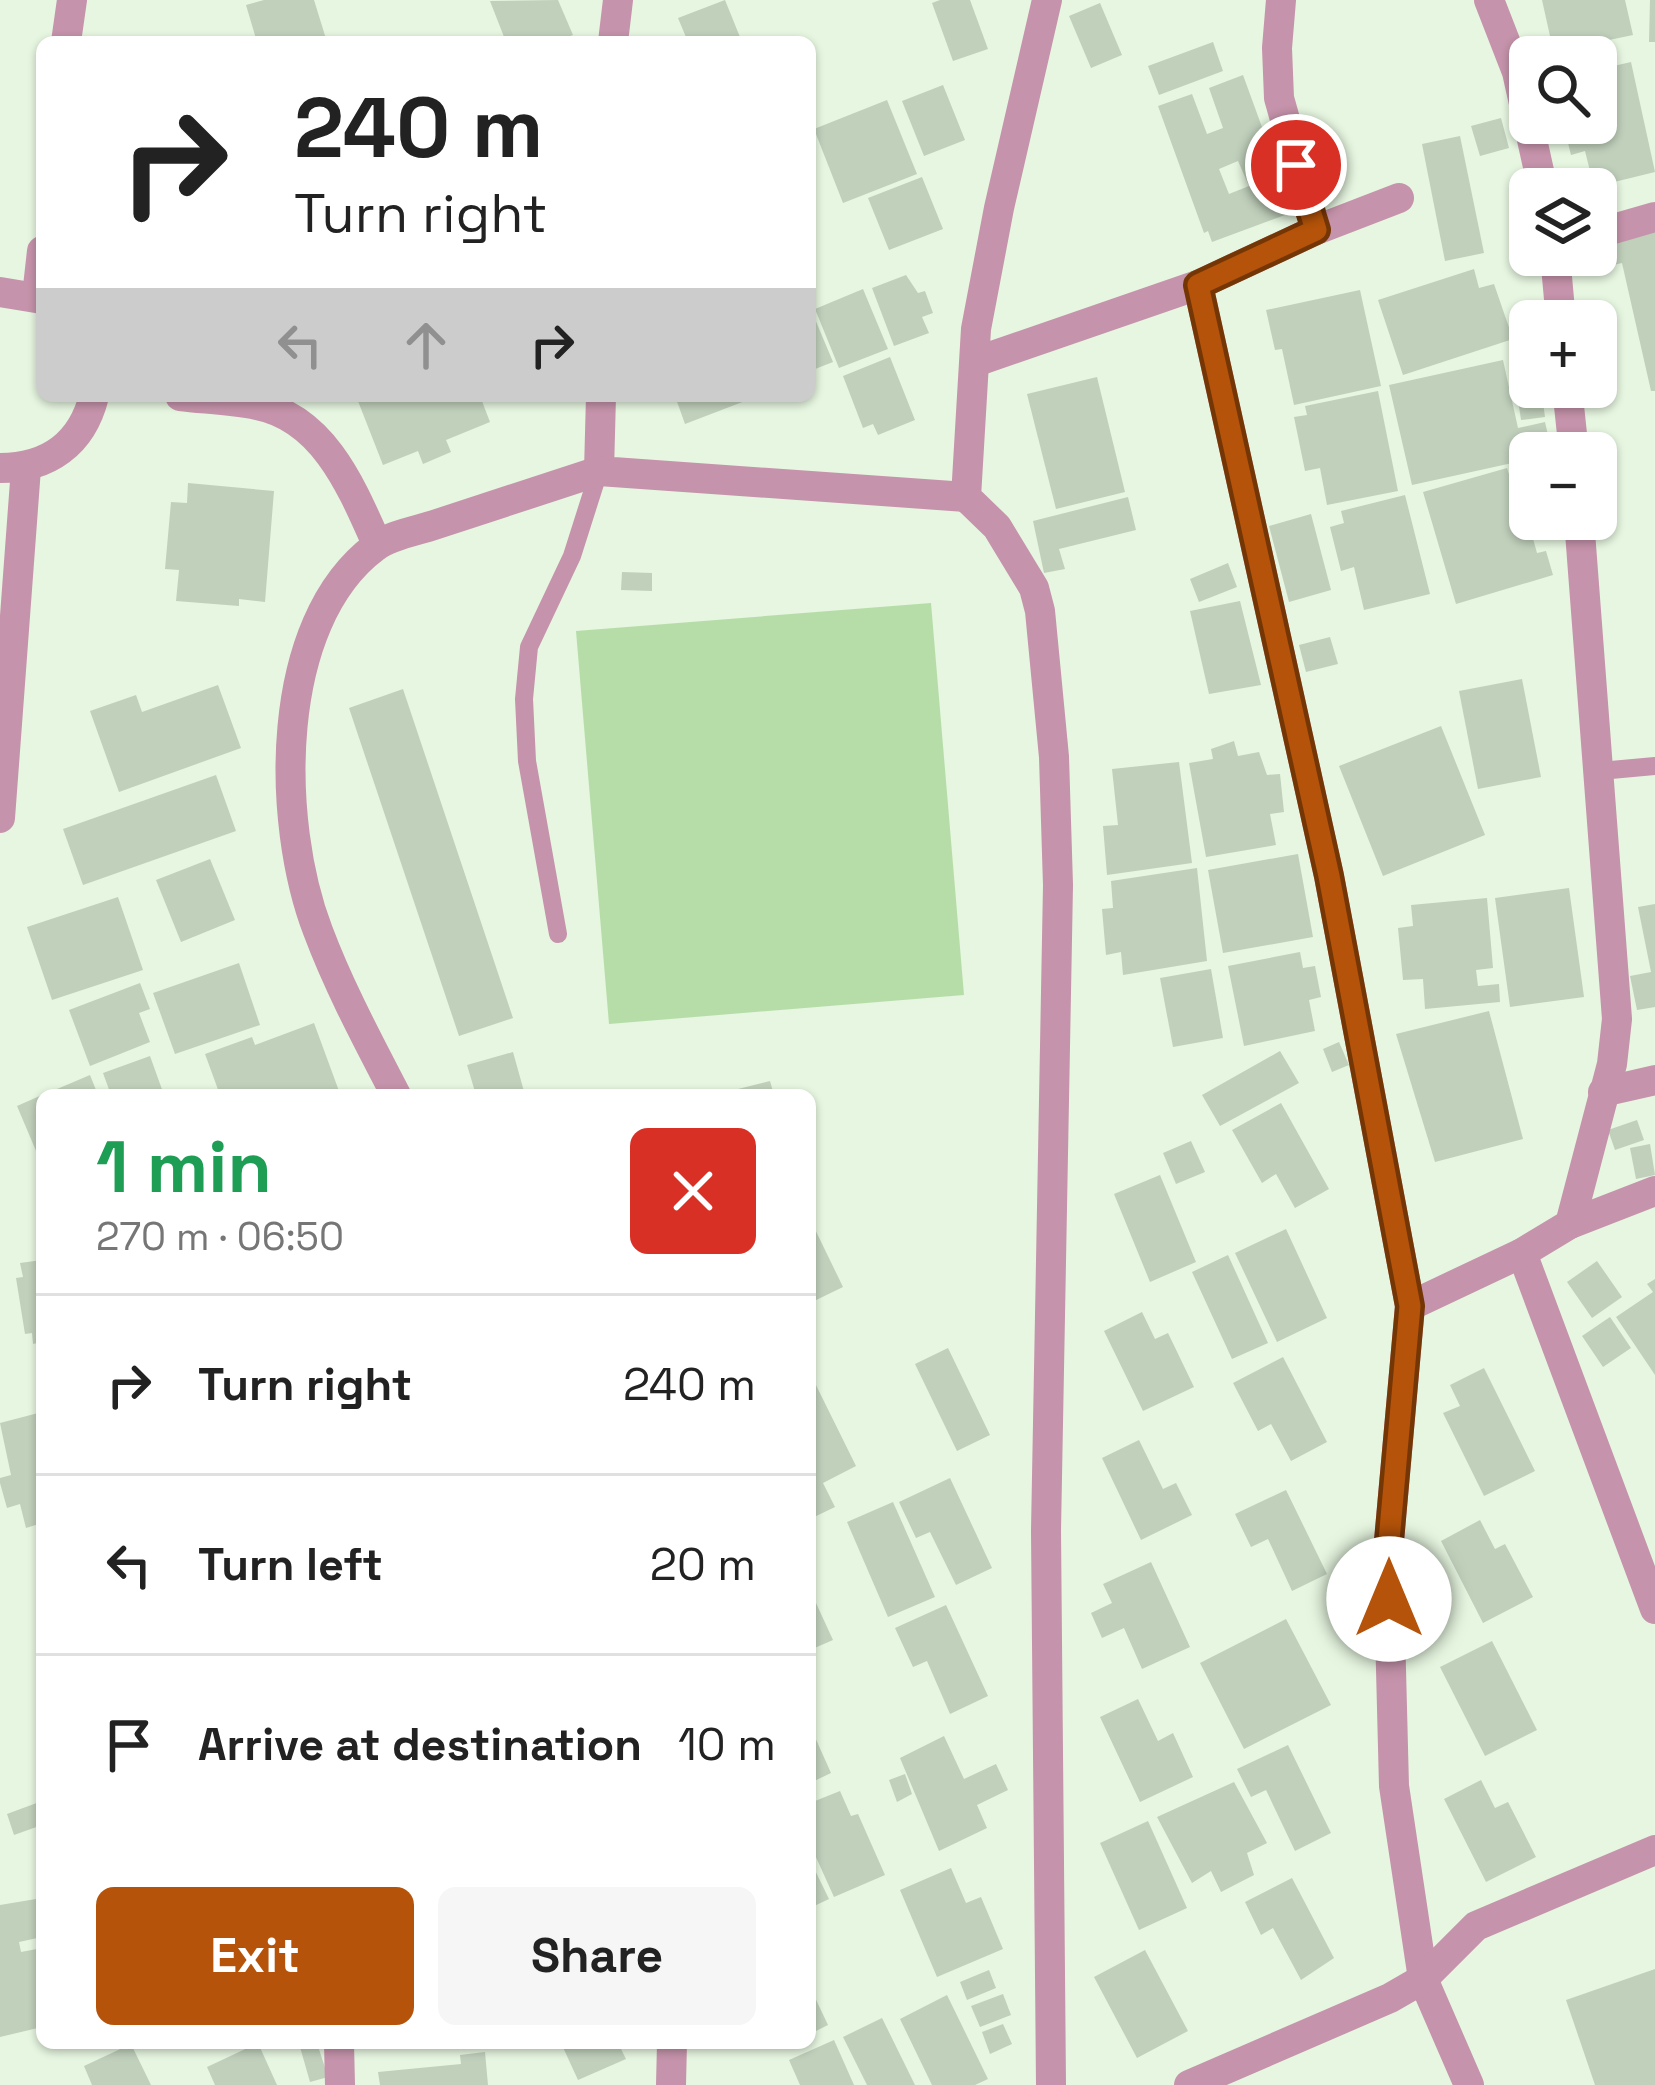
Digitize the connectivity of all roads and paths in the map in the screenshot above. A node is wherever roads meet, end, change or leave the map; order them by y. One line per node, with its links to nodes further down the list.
1 (72, 0): 6 (street)
2 (618, 0): 7 (street)
3 (1047, 0): 16 (street)
4 (1281, 0): 12 (street)
5 (1490, 0): 8 (street)
6 (67, 36)
7 (614, 36)
8 (1538, 168)
9 (1400, 198): 12 (street)
10 (1655, 217): 11 (street)
11 (1617, 228)
12 (1316, 230): 13 (street)
13 (1198, 285): 16 (street); 35 (street)
14 (0, 292): 15 (street)
15 (36, 297)
16 (975, 362): 22 (street)
17 (92, 402): 20 (street)
18 (233, 402): 24 (street)
19 (601, 402): 21 (street)
20 (13, 468): 27 (street)
21 (599, 471): 22 (street); 24 (street); 28 (lane)
22 (966, 497): 43 (street)
23 (1581, 540): 26 (street)
24 (377, 544): 30 (street)
25 (1655, 766): 26 (lane)
26 (1600, 771): 31 (street)
27 (0, 818)
28 (558, 934)
29 (1655, 1080): 31 (street)
30 (393, 1089)
31 (1603, 1092): 33 (street)
32 (1655, 1192): 33 (street)
33 (1570, 1225): 34 (street)
34 (1522, 1253): 35 (street); 36 (street)
35 (1410, 1306): 38 (street)
36 (1655, 1610)
37 (1655, 1850): 38 (street)
38 (1423, 1978): 44 (street); 45 (street)
39 (339, 2049): 41 (street)
40 (672, 2049): 42 (street)
41 (340, 2085)
42 (670, 2085)
43 (1051, 2085)
44 (1189, 2085)
45 (1469, 2085)

